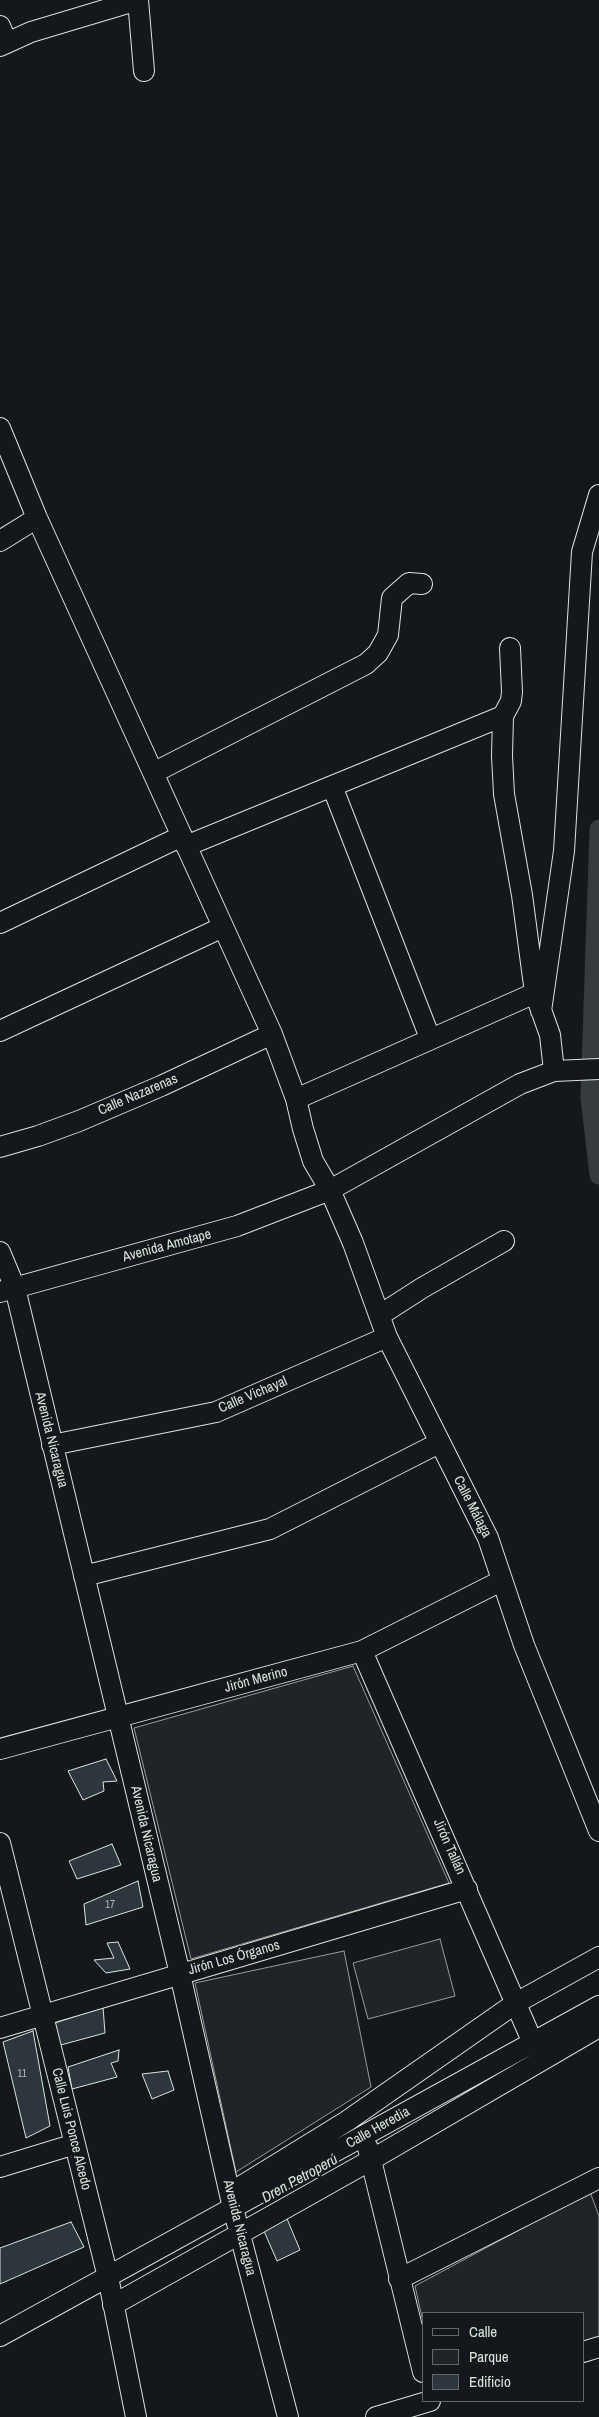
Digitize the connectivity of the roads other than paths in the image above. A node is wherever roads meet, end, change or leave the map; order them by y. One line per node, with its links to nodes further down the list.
1 (138, 0): 2 (street); 3 (street)
2 (2, 38)
3 (144, 70)
4 (0, 428): 6 (street, Calle Málaga)
5 (599, 496): 16 (street)
6 (37, 518): 7 (street); 11 (street, Calle Málaga)
7 (0, 541)
8 (422, 584): 11 (street)
9 (510, 648): 10 (street)
10 (503, 716): 12 (street); 16 (street)
11 (153, 773): 13 (street, Calle Málaga)
12 (332, 786): 13 (street); 19 (street)
13 (184, 841): 14 (street); 15 (street, Calle Málaga)
14 (0, 924)
15 (223, 927): 17 (street); 18 (street, Calle Málaga)
16 (538, 1002): 19 (street); 21 (street)
17 (0, 1031)
18 (272, 1034): 22 (street, Calle Málaga); 23 (street, Calle Nazarenas)
19 (430, 1038): 22 (street)
20 (599, 1069): 21 (street, Avenida Amotape)
21 (554, 1071): 24 (street, Avenida Amotape)
22 (296, 1099): 24 (street, Calle Málaga)
23 (0, 1147)
24 (330, 1190): 27 (street, Avenida Amotape); 28 (street, Calle Málaga)
25 (504, 1241): 28 (street)
26 (0, 1252): 27 (street, Avenida Nicaragua)
27 (7, 1290): 31 (street, Avenida Nicaragua)
28 (380, 1315): 29 (street, Calle Málaga)
29 (387, 1337): 30 (street, Calle Málaga); 31 (street, Calle Vichayal)
30 (439, 1443): 32 (street); 33 (street, Calle Málaga)
31 (52, 1444): 32 (street, Avenida Nicaragua)
32 (84, 1576): 35 (street, Avenida Nicaragua)
33 (501, 1581): 34 (street, Jirón Merino); 37 (street, Calle Málaga)
34 (362, 1651): 35 (street, Jirón Merino); 40 (street, Jirón Tallán)
35 (118, 1718): 36 (street, Jirón Merino); 42 (street, Avenida Nicaragua)
36 (0, 1749)
37 (599, 1831)
38 (0, 1843): 39 (street, Calle Luis Ponce Alcedo)
39 (5, 1881): 45 (street, Calle Luis Ponce Alcedo)
40 (467, 1889): 42 (street, Jirón Los Órganos); 43 (street, Jirón Tallán)
41 (599, 1957): 43 (street)
42 (180, 1974): 45 (street, Jirón Los Órganos); 54 (street, Avenida Nicaragua)
43 (516, 2003): 48 (street, Jirón Tallán); 54 (street)
44 (599, 2006): 48 (street, Calle Heredia)
45 (43, 2015): 47 (street, Jirón Los Órganos); 50 (street, Calle Luis Ponce Alcedo)
46 (599, 2026): 51 (street)
47 (0, 2028)
48 (533, 2043): 49 (street, Calle Heredia)
49 (365, 2135): 51 (street); 54 (street, Calle Heredia)
50 (74, 2144): 52 (street); 56 (street, Calle Luis Ponce Alcedo)
51 (371, 2160): 55 (street); 57 (street)
52 (0, 2167)
53 (599, 2179): 57 (street)
54 (232, 2201): 55 (street, Avenida Nicaragua); 56 (street, Calle Heredia)
55 (240, 2232): 58 (street); 65 (street, Avenida Nicaragua)
56 (108, 2277): 58 (street, Calle Luis Ponce Alcedo); 59 (street, Calle Heredia)
57 (399, 2279): 62 (street)
58 (113, 2305): 64 (street, Calle Luis Ponce Alcedo)
59 (0, 2336)
60 (599, 2347): 61 (street)
61 (584, 2352)
62 (422, 2368)
63 (427, 2402): 66 (street)
64 (136, 2417)
65 (288, 2417)
66 (376, 2417)

